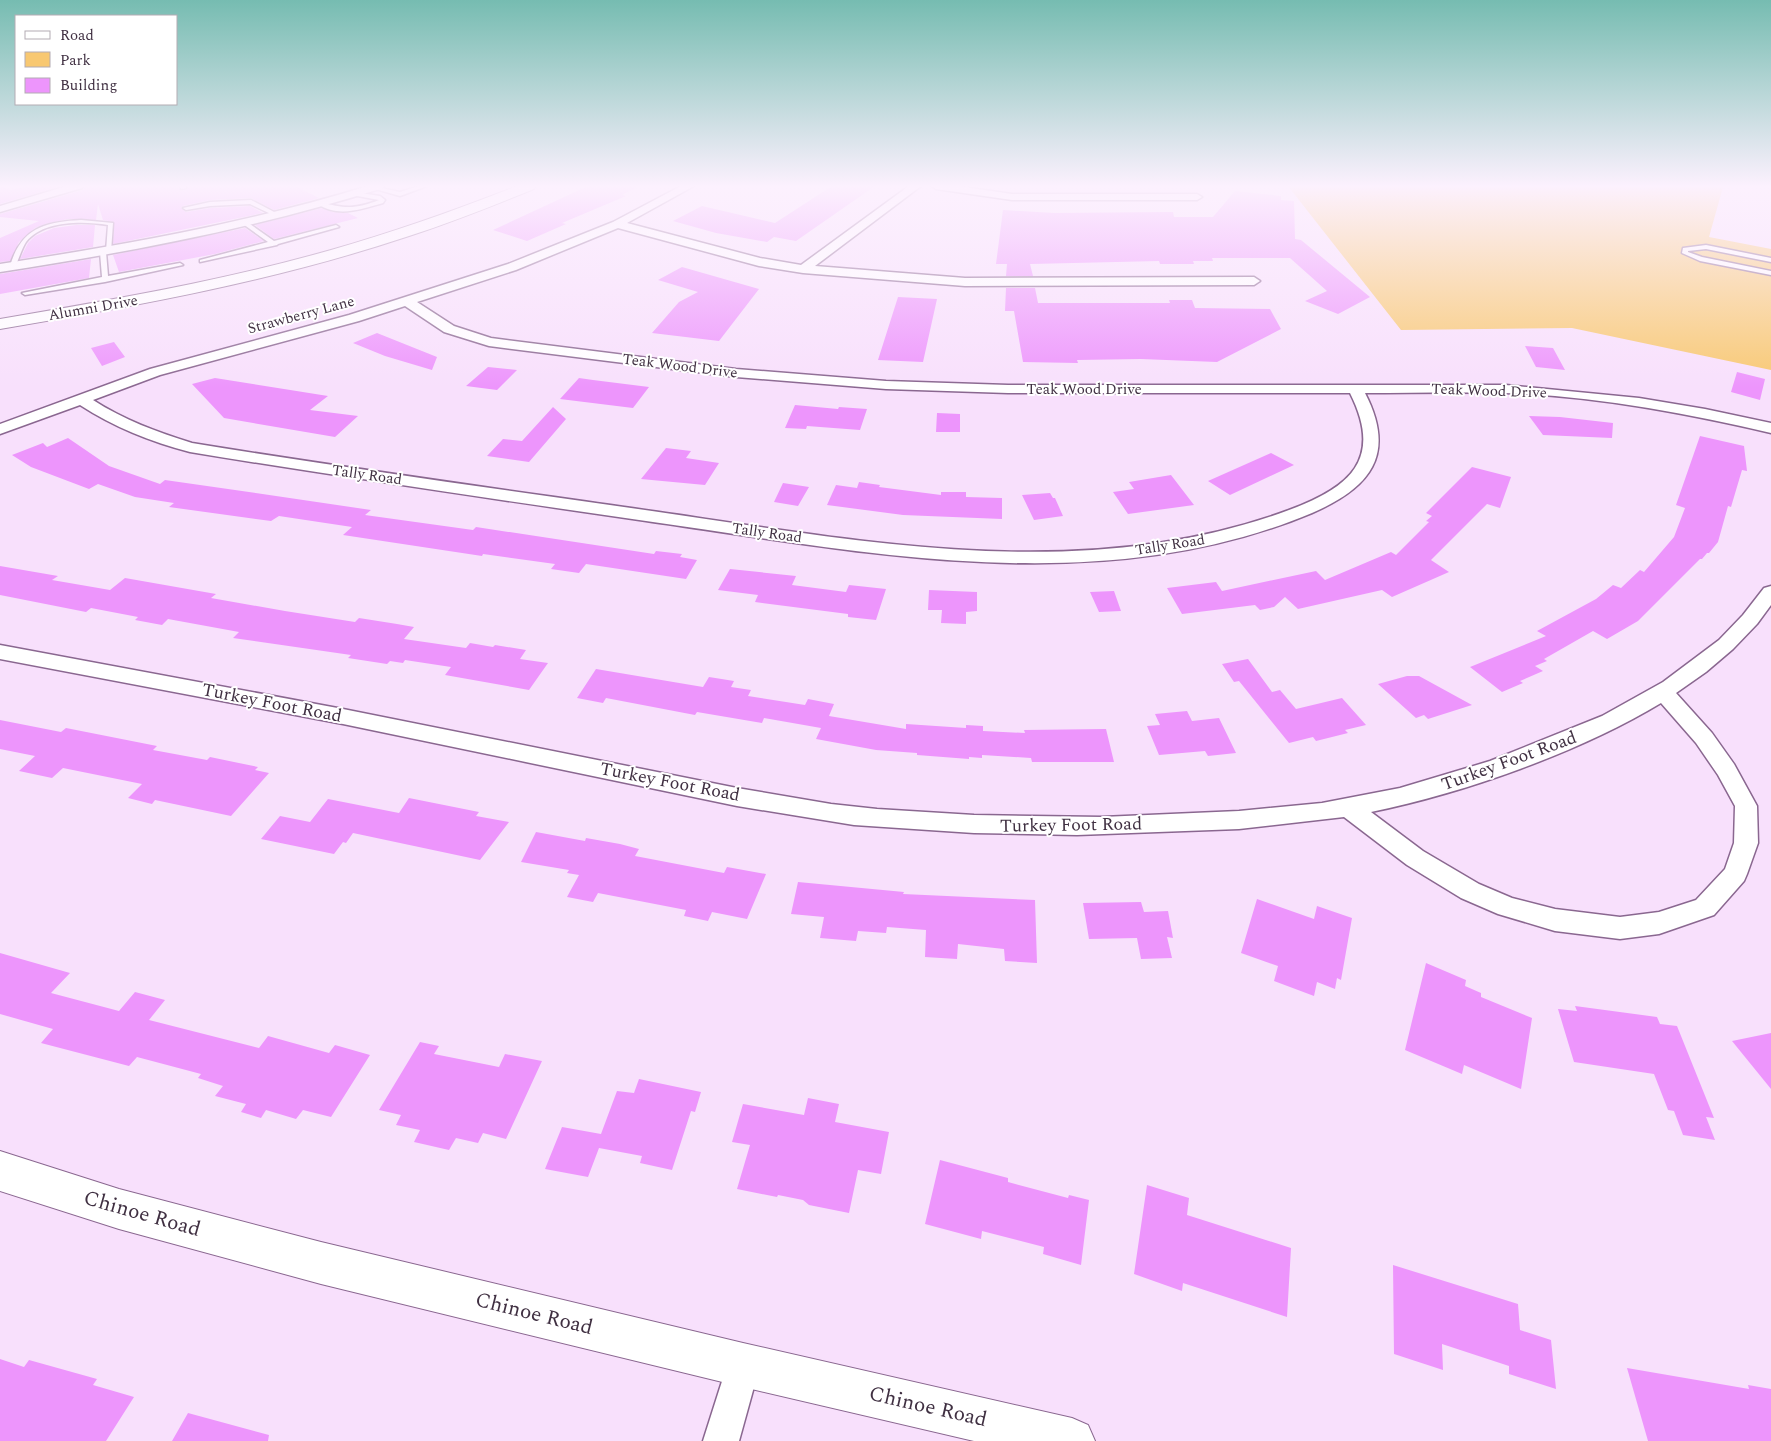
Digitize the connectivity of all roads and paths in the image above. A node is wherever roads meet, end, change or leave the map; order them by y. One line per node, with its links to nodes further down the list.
1 (18, 253): 13 (lane)
2 (92, 253): 13 (street)
3 (106, 253): 18 (lane)
4 (237, 253): 12 (lane)
5 (331, 253): 22 (main road, Alumni Drive)
6 (545, 253): 21 (street, Strawberry Lane)
7 (726, 253): 16 (street)
8 (824, 253): 16 (street)
9 (1686, 253): 17 (lane)
10 (1741, 253): 11 (lane)
11 (1771, 260)
12 (202, 262)
13 (13, 266): 15 (street)
14 (180, 266): 18 (lane)
15 (0, 268)
16 (803, 269): 19 (street)
17 (1771, 273)
18 (105, 280): 20 (lane)
19 (1254, 282)
20 (25, 293)
21 (407, 301): 23 (street, Teak Wood Drive); 24 (street, Strawberry Lane)
22 (0, 324)
23 (1355, 389): 24 (street, Tally Road); 25 (street, Teak Wood Drive)
24 (82, 398): 26 (street, Strawberry Lane)
25 (1771, 428)
26 (0, 430)
27 (1771, 592): 29 (street, Turkey Foot Road)
28 (0, 652): 30 (street, Turkey Foot Road)
29 (1663, 692): 30 (street, Turkey Foot Road); 30 (street)
30 (1348, 807)
31 (2, 1174): 32 (main road, Chinoe Road)
32 (743, 1365): 33 (street); 34 (main road, Chinoe Road)
33 (721, 1441)
34 (1072, 1441)

